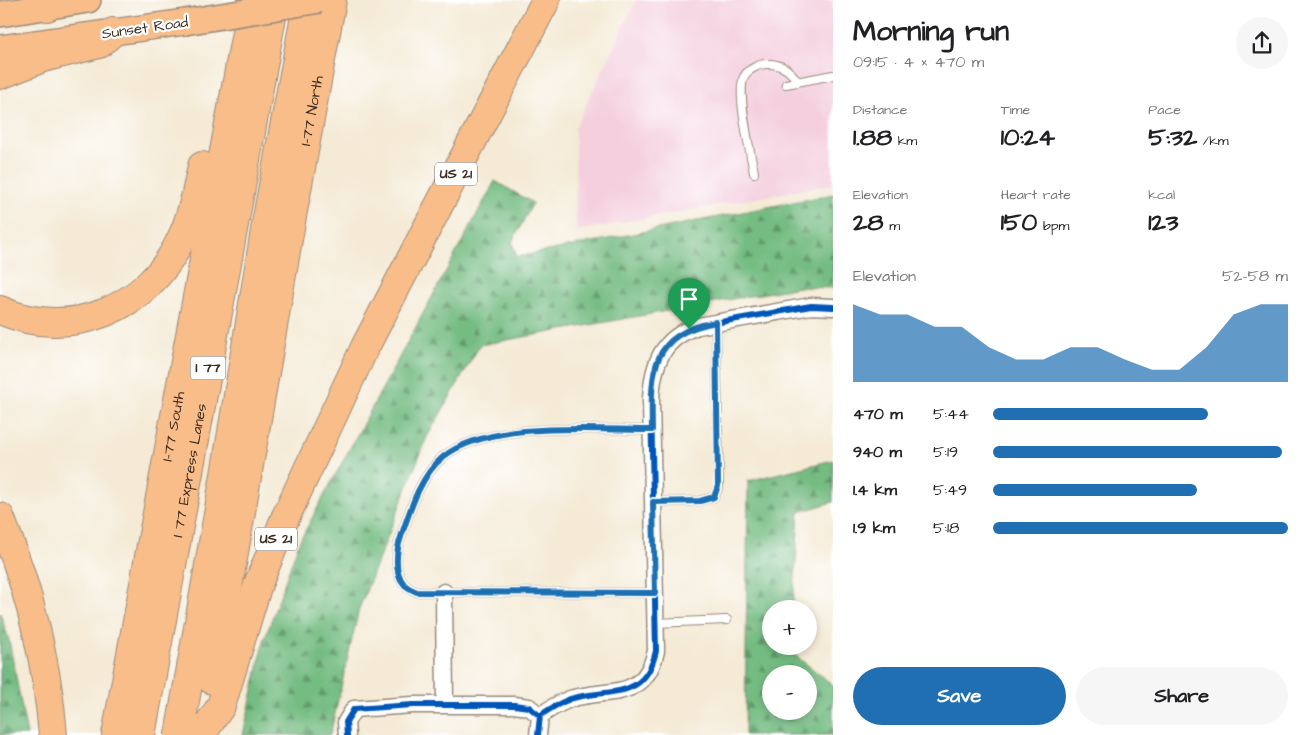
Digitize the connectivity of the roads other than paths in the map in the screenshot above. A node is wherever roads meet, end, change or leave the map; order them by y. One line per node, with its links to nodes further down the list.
1 (88, 0): 7 (main road)
2 (252, 0): 15 (highway, I-77 South / I 77)
3 (320, 0): 6 (main road, Sunset Road, bridge)
4 (332, 0): 33 (highway, I-77 North)
5 (546, 0): 33 (highway, US 21)
6 (291, 2): 9 (main road, Sunset Road, bridge); 31 (highway, I 77 Express Lanes / I 77); 32 (highway, I 77)
7 (48, 3): 8 (main road)
8 (0, 14)
9 (113, 32): 10 (main road, Sunset Road); 11 (highway)
10 (0, 48)
11 (0, 75)
12 (833, 75): 13 (lane)
13 (798, 82): 14 (lane); 16 (lane)
14 (786, 84)
15 (234, 101): 18 (highway); 30 (highway, I-77 South / I 77)
16 (754, 173)
17 (833, 307): 19 (street)
18 (0, 310)
19 (716, 322): 20 (street); 21 (lane)
20 (652, 430): 21 (street); 23 (lane)
21 (653, 502): 24 (street)
22 (0, 517): 29 (highway)
23 (444, 592): 24 (lane); 27 (street)
24 (655, 593): 26 (street)
25 (727, 620): 26 (lane)
26 (655, 623): 28 (street)
27 (445, 705): 28 (street); 34 (street)
28 (540, 716): 35 (street)
29 (53, 735)
30 (116, 735)
31 (141, 735)
32 (179, 735)
33 (201, 735)
34 (346, 735)
35 (538, 735)

